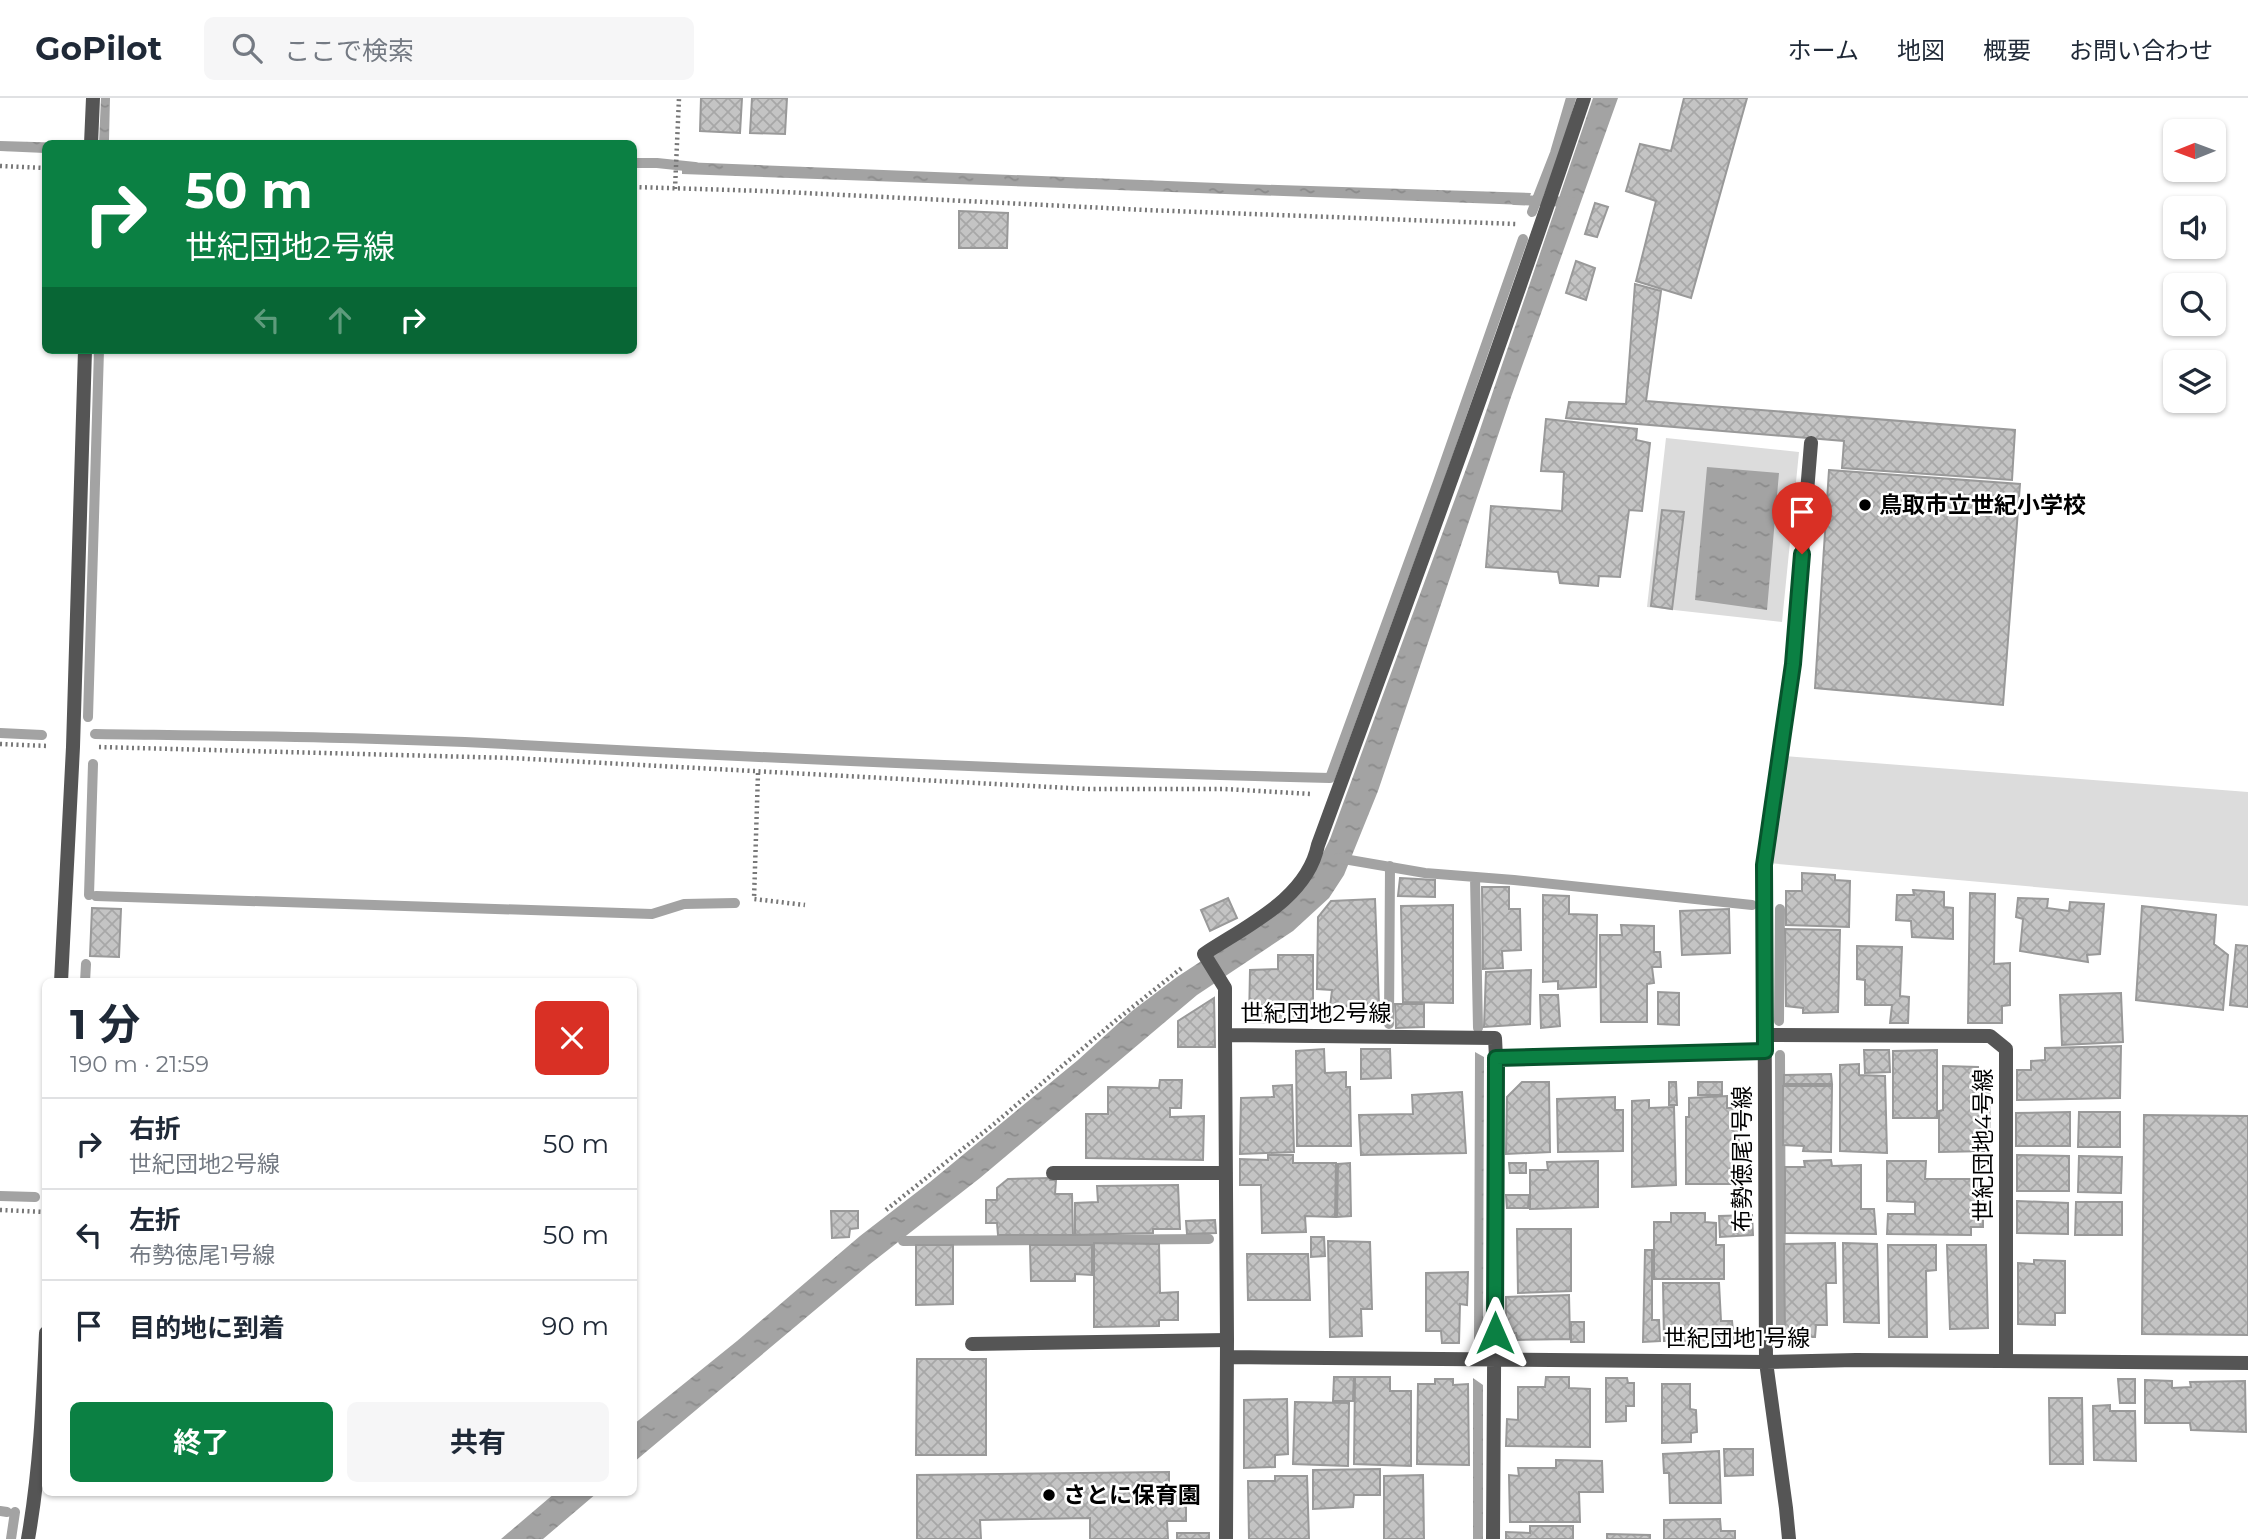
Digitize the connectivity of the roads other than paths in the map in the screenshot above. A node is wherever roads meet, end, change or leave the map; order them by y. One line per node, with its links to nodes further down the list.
1 (93, 98): 3 (street)
2 (1584, 98): 7 (street)
3 (91, 140)
4 (85, 354): 6 (street)
5 (1811, 443): 8 (street, 布勢徳尾1号線)
6 (61, 978)
7 (1225, 1035): 10 (street, 世紀団地2号線); 11 (street, 世紀団地2号線)
8 (1765, 1035): 9 (street, 布勢徳尾1号線); 17 (street, 世紀団地4号線)
9 (1765, 1051): 10 (street); 18 (street, 布勢徳尾1号線)
10 (1496, 1058): 16 (street)
11 (1226, 1173): 12 (street); 13 (street, 世紀団地2号線)
12 (1053, 1174)
13 (1227, 1340): 14 (street); 15 (street, 世紀団地2号線)
14 (972, 1343)
15 (1227, 1357): 16 (street, 世紀団地1号線); 22 (street, 世紀団地2号線)
16 (1495, 1360): 18 (street, 世紀団地1号線); 23 (street)
17 (2006, 1361): 18 (street, 世紀団地1号線); 19 (street, 世紀団地1号線)
18 (1766, 1362): 24 (street, 布勢徳尾1号線)
19 (2248, 1363)
20 (42, 1420): 21 (street)
21 (28, 1539)
22 (1226, 1539)
23 (1493, 1539)
24 (1788, 1539)

